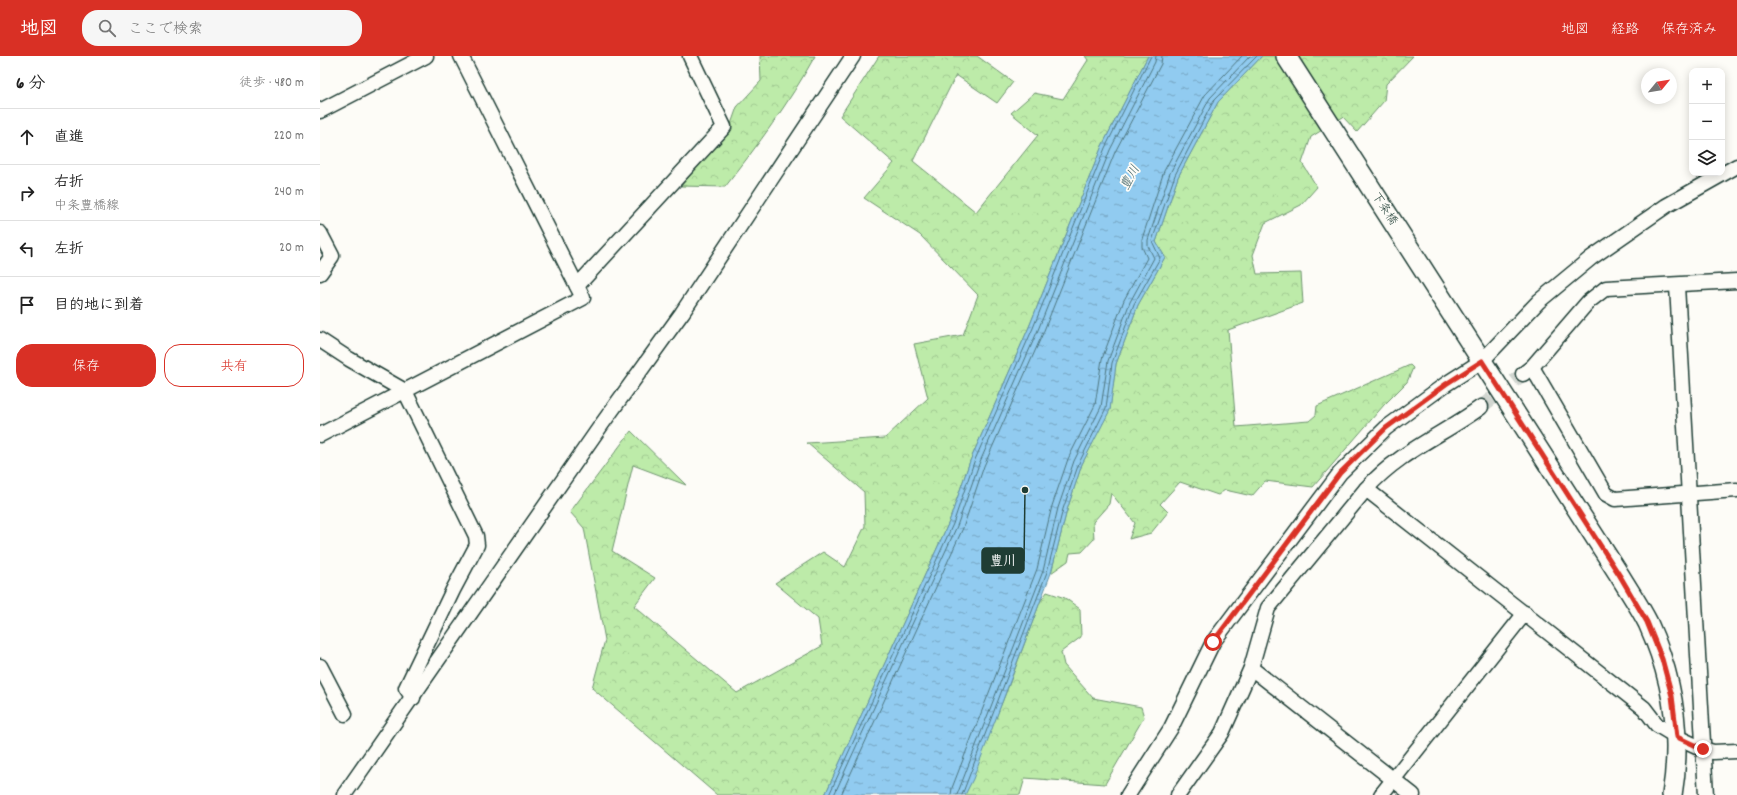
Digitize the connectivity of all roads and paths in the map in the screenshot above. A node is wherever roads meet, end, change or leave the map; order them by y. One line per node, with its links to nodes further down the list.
1 (426, 56): 6 (street)
2 (461, 56): 11 (street)
3 (690, 56): 11 (street)
4 (853, 56): 24 (street)
5 (1286, 56): 14 (main road, 下条橋)
6 (320, 111)
7 (1737, 166): 14 (street)
8 (320, 233): 9 (street)
9 (320, 273)
10 (1737, 281): 12 (street)
11 (577, 286): 15 (street)
12 (1676, 286): 20 (street); 20 (street)
13 (320, 340): 15 (street)
14 (1482, 361): 26 (main road, 下条橋); 31 (street)
15 (406, 391): 17 (street); 24 (street)
16 (1481, 407): 18 (street)
17 (320, 435)
18 (1366, 489): 21 (street); 23 (street)
19 (1737, 490): 20 (street)
20 (1688, 493): 27 (street)
21 (1524, 613): 26 (street); 29 (street)
22 (320, 666): 25 (street)
23 (1251, 668): 29 (street); 32 (street)
24 (413, 698): 30 (street)
25 (345, 714)
26 (1677, 737): 27 (street); 35 (main road, 下条橋)
27 (1703, 749): 28 (street); 36 (street)
28 (1737, 751)
29 (1393, 780): 33 (street); 34 (street)
30 (344, 795)
31 (1128, 795)
32 (1178, 795)
33 (1381, 795)
34 (1413, 795)
35 (1672, 795)
36 (1706, 795)

